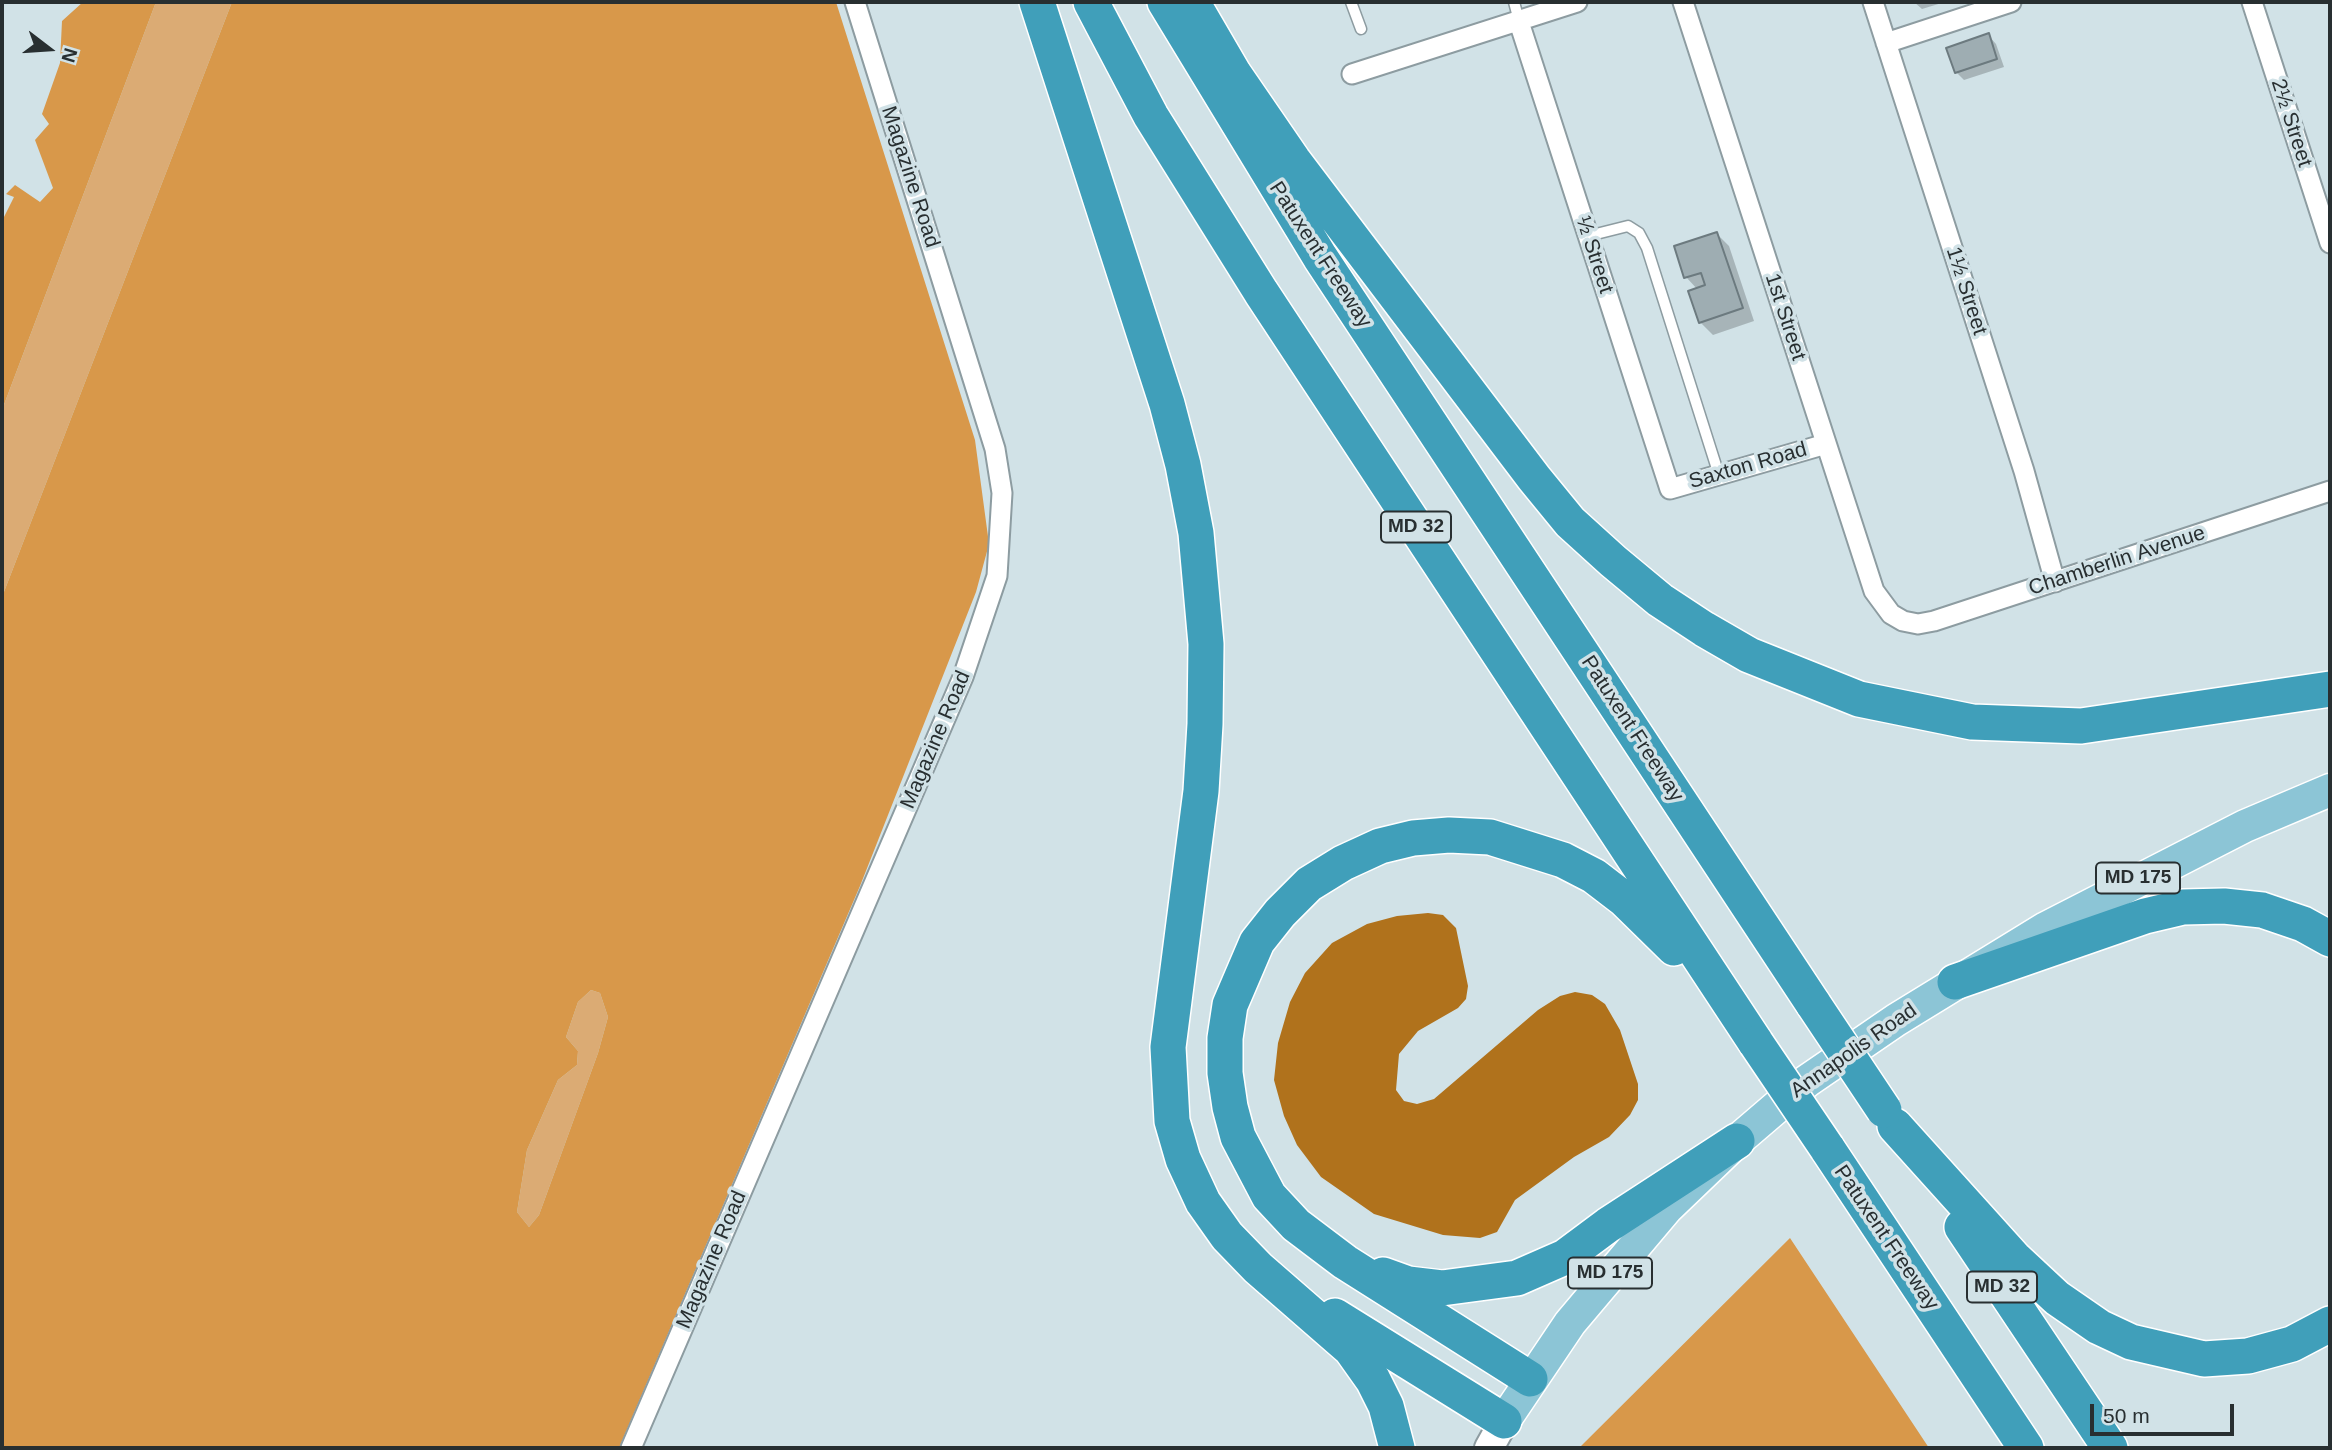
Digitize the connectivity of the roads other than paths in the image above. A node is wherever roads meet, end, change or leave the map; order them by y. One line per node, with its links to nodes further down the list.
1 (855, 2): 37 (street, Magazine Road)
2 (1037, 2): 33 (highway)
3 (1091, 2): 29 (highway, Patuxent Freeway / MD 32)
4 (1165, 2): 30 (highway, Patuxent Freeway / MD 32, bridge)
5 (1192, 2): 25 (highway)
6 (1350, 2): 14 (lane)
7 (1514, 2): 13 (lane)
8 (1577, 2): 13 (street)
9 (1683, 2): 19 (street, 1st Street)
10 (1873, 2): 15 (street, 1½ Street)
11 (2011, 2): 15 (street)
12 (2252, 2): 18 (street, 2½ Street)
13 (1519, 22): 16 (street); 17 (street, ½ Street)
14 (1361, 29)
15 (1886, 43): 23 (street, 1½ Street)
16 (1352, 75)
17 (1588, 236): 20 (lane); 21 (street, ½ Street)
18 (2330, 243)
19 (1826, 444): 20 (street, Saxton Road); 24 (street, 1st Street)
20 (1719, 475): 21 (street, Saxton Road)
21 (1671, 489)
22 (2330, 491): 23 (street, Chamberlin Avenue)
23 (2055, 582): 24 (street, Chamberlin Avenue)
24 (1903, 621)
25 (2330, 689)
26 (2330, 790): 28 (main road, Annapolis Road / MD 175)
27 (2330, 939): 28 (highway)
28 (1955, 982): 31 (main road, Annapolis Road / MD 175)
29 (1748, 1030): 32 (highway); 39 (highway, Patuxent Freeway / MD 32, bridge)
30 (1889, 1118): 34 (highway); 40 (highway, Patuxent Freeway / MD 32)
31 (1737, 1141): 32 (highway); 35 (main road, Annapolis Road / MD 175)
32 (1345, 1262): 35 (highway)
33 (1258, 1268): 36 (highway); 38 (highway)
34 (2330, 1324)
35 (1530, 1379): 36 (main road, Annapolis Road / MD 175)
36 (1497, 1434)
37 (631, 1448)
38 (1397, 1448)
39 (2026, 1448)
40 (2110, 1448)

